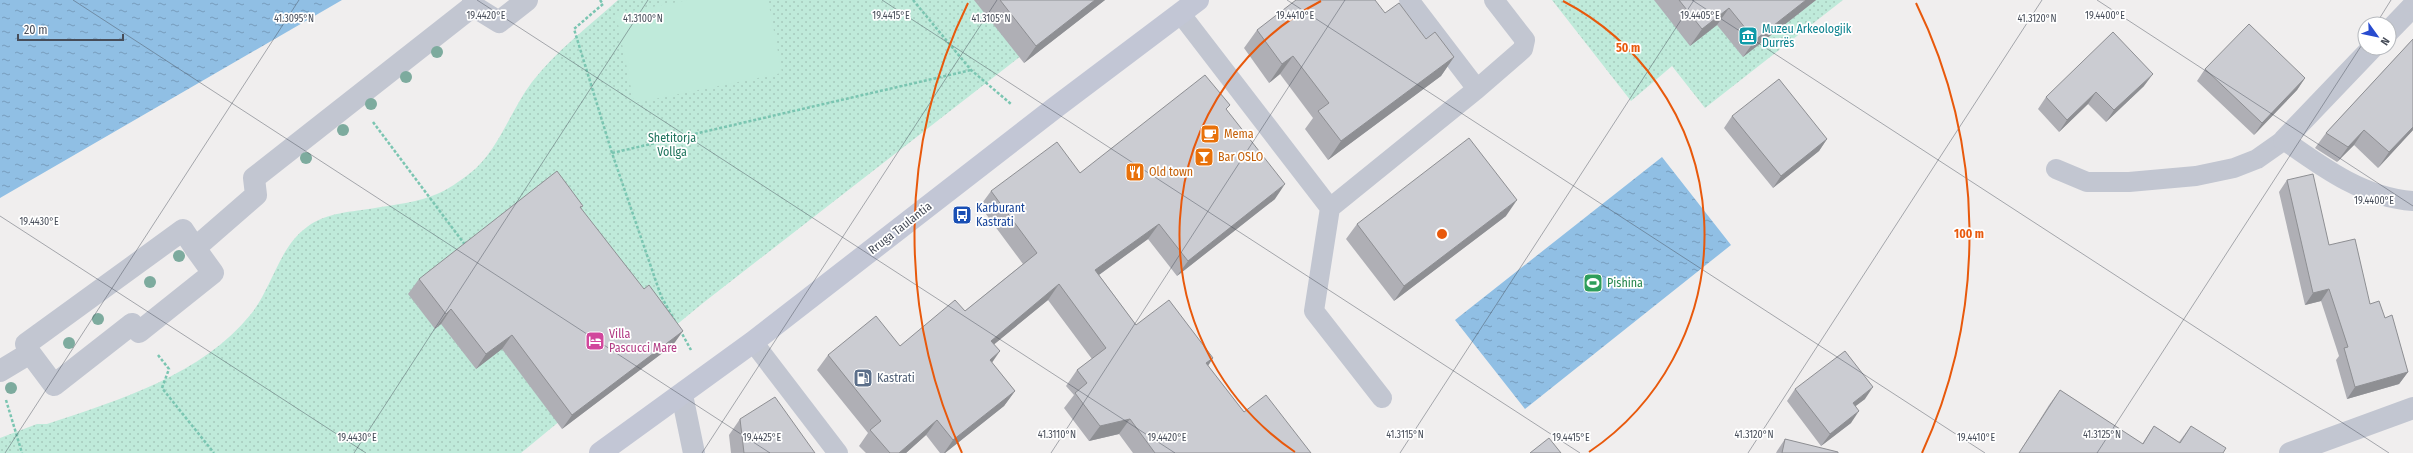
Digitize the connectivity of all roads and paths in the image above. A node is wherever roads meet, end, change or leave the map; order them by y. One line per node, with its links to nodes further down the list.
1 (527, 0): 7 (street)
2 (600, 0): 17 (path)
3 (913, 0): 12 (path)
4 (1198, 0): 9 (main road, Rruga Taulantia)
5 (1409, 0): 13 (lane)
6 (1494, 0): 13 (lane)
7 (473, 3): 14 (street)
8 (2413, 6): 10 (street)
9 (1180, 13): 15 (main road, Rruga Taulantia); 20 (lane)
10 (2397, 23)
11 (2364, 56): 16 (street)
12 (971, 70): 15 (path); 17 (path)
13 (1477, 89): 20 (lane)
14 (355, 98): 21 (street); 22 (path)
15 (1034, 124): 24 (main road, Rruga Taulantia)
16 (2284, 140): 18 (lane); 19 (lane)
17 (612, 153): 27 (path)
18 (2056, 169)
19 (2413, 201)
20 (1330, 208): 30 (lane)
21 (195, 248): 23 (street); 25 (street)
22 (469, 250)
23 (136, 328): 25 (street); 33 (path)
24 (753, 342): 27 (main road, Rruga Taulantia); 36 (lane)
25 (30, 353): 26 (street)
26 (0, 371)
27 (706, 377): 28 (main road, Rruga Taulantia)
28 (682, 394): 34 (main road, Rruga Taulantia); 35 (street)
29 (4, 396): 32 (path)
30 (1382, 398)
31 (2413, 408): 37 (street)
32 (22, 453)
33 (214, 453)
34 (600, 453)
35 (694, 453)
36 (838, 453)
37 (2290, 453)

